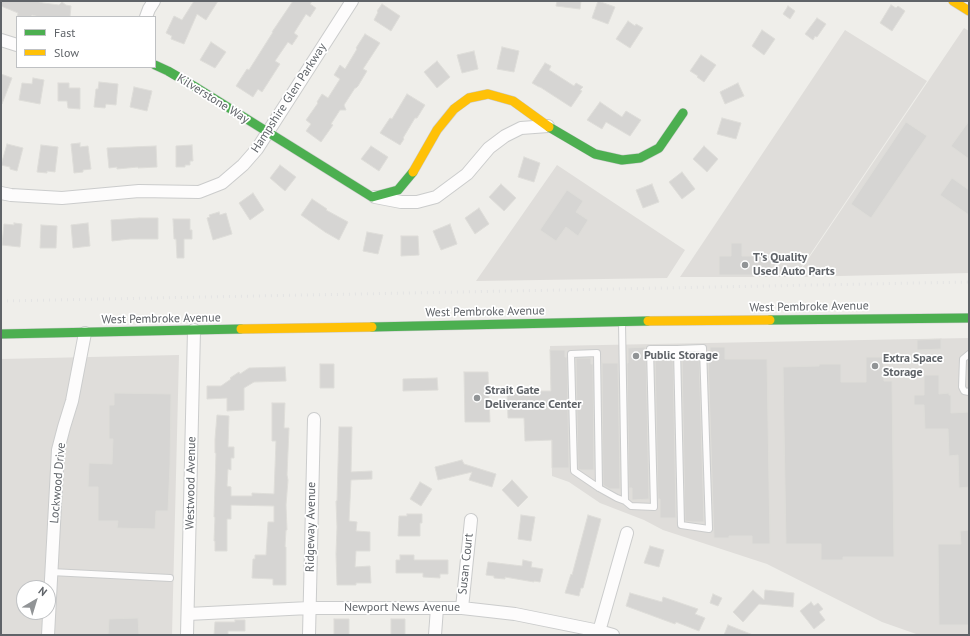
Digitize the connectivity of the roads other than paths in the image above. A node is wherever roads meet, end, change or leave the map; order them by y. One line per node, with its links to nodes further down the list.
1 (154, 1): 5 (street)
2 (352, 1): 11 (street, Hampshire Glen Parkway)
3 (953, 1): 4 (main road)
4 (969, 11)
5 (146, 16)
6 (1, 40): 7 (street)
7 (16, 45)
8 (156, 65): 11 (main road, Kilverstone Way)
9 (683, 113): 10 (main road)
10 (548, 126): 13 (street, Kilverstone Way); 13 (main road)
11 (267, 132): 12 (street, Hampshire Glen Parkway); 13 (main road, Kilverstone Way)
12 (1, 193)
13 (372, 197)
14 (969, 318): 15 (main road, West Pembroke Avenue)
15 (622, 322): 16 (main road, West Pembroke Avenue); 24 (lane)
16 (194, 330): 17 (main road, West Pembroke Avenue); 32 (street, Westwood Avenue)
17 (85, 333): 18 (main road, West Pembroke Avenue); 27 (street, Lockwood Drive)
18 (1, 334)
19 (677, 349): 19 (lane); 24 (lane)
20 (969, 354): 21 (lane)
21 (969, 392)
22 (314, 419): 29 (street, Ridgeway Avenue)
23 (599, 488): 23 (lane); 24 (lane)
24 (625, 500)
25 (471, 520): 31 (street, Susan Court)
26 (627, 532): 33 (street)
27 (52, 572): 28 (lane); 34 (street, Lockwood Drive)
28 (170, 578)
29 (309, 608): 30 (street, Newport News Avenue); 32 (street, Newport News Avenue); 36 (street, Ridgeway Avenue)
30 (436, 608): 31 (street, Newport News Avenue); 37 (street)
31 (462, 608): 33 (street, Newport News Avenue)
32 (188, 614): 35 (street, Westwood Avenue)
33 (599, 633): 38 (street, Newport News Avenue)
34 (48, 635)
35 (187, 635)
36 (309, 635)
37 (435, 635)
38 (613, 635)

